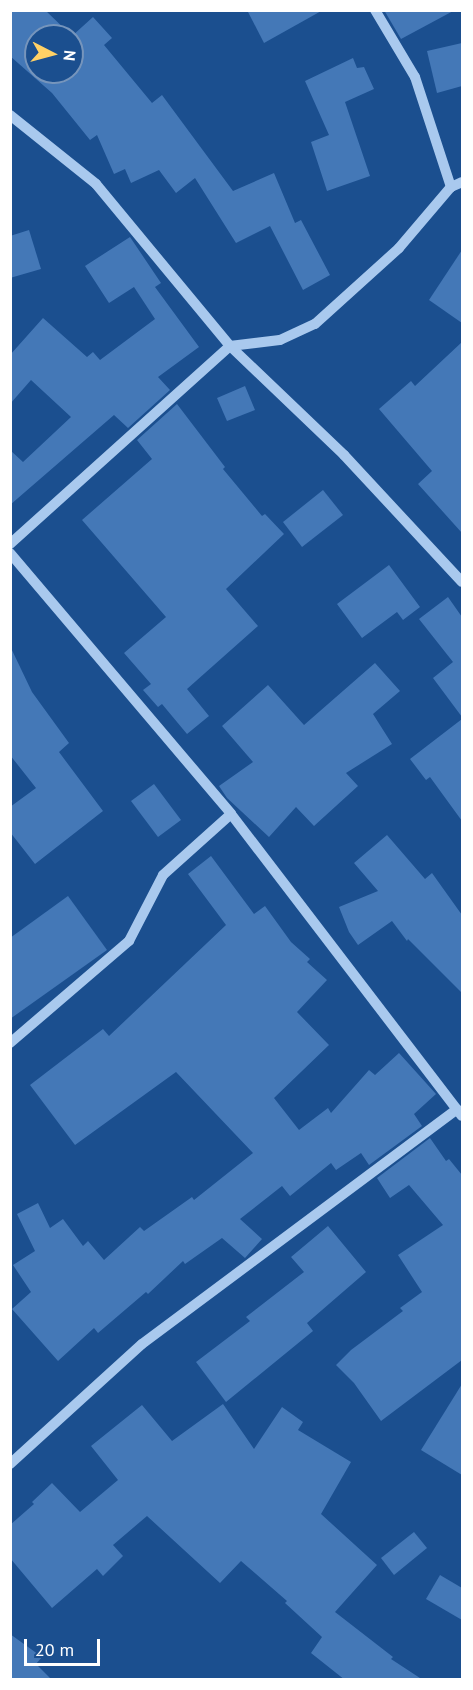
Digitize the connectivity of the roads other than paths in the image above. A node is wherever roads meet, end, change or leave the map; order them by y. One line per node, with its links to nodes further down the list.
1 (375, 10): 4 (street)
2 (10, 115): 5 (street)
3 (462, 182): 4 (street)
4 (451, 187): 5 (street)
5 (230, 346): 6 (street); 8 (street)
6 (10, 544)
7 (10, 553): 9 (street)
8 (462, 582)
9 (231, 814): 10 (street); 11 (street)
10 (10, 1043)
11 (460, 1112): 12 (street)
12 (10, 1464)

